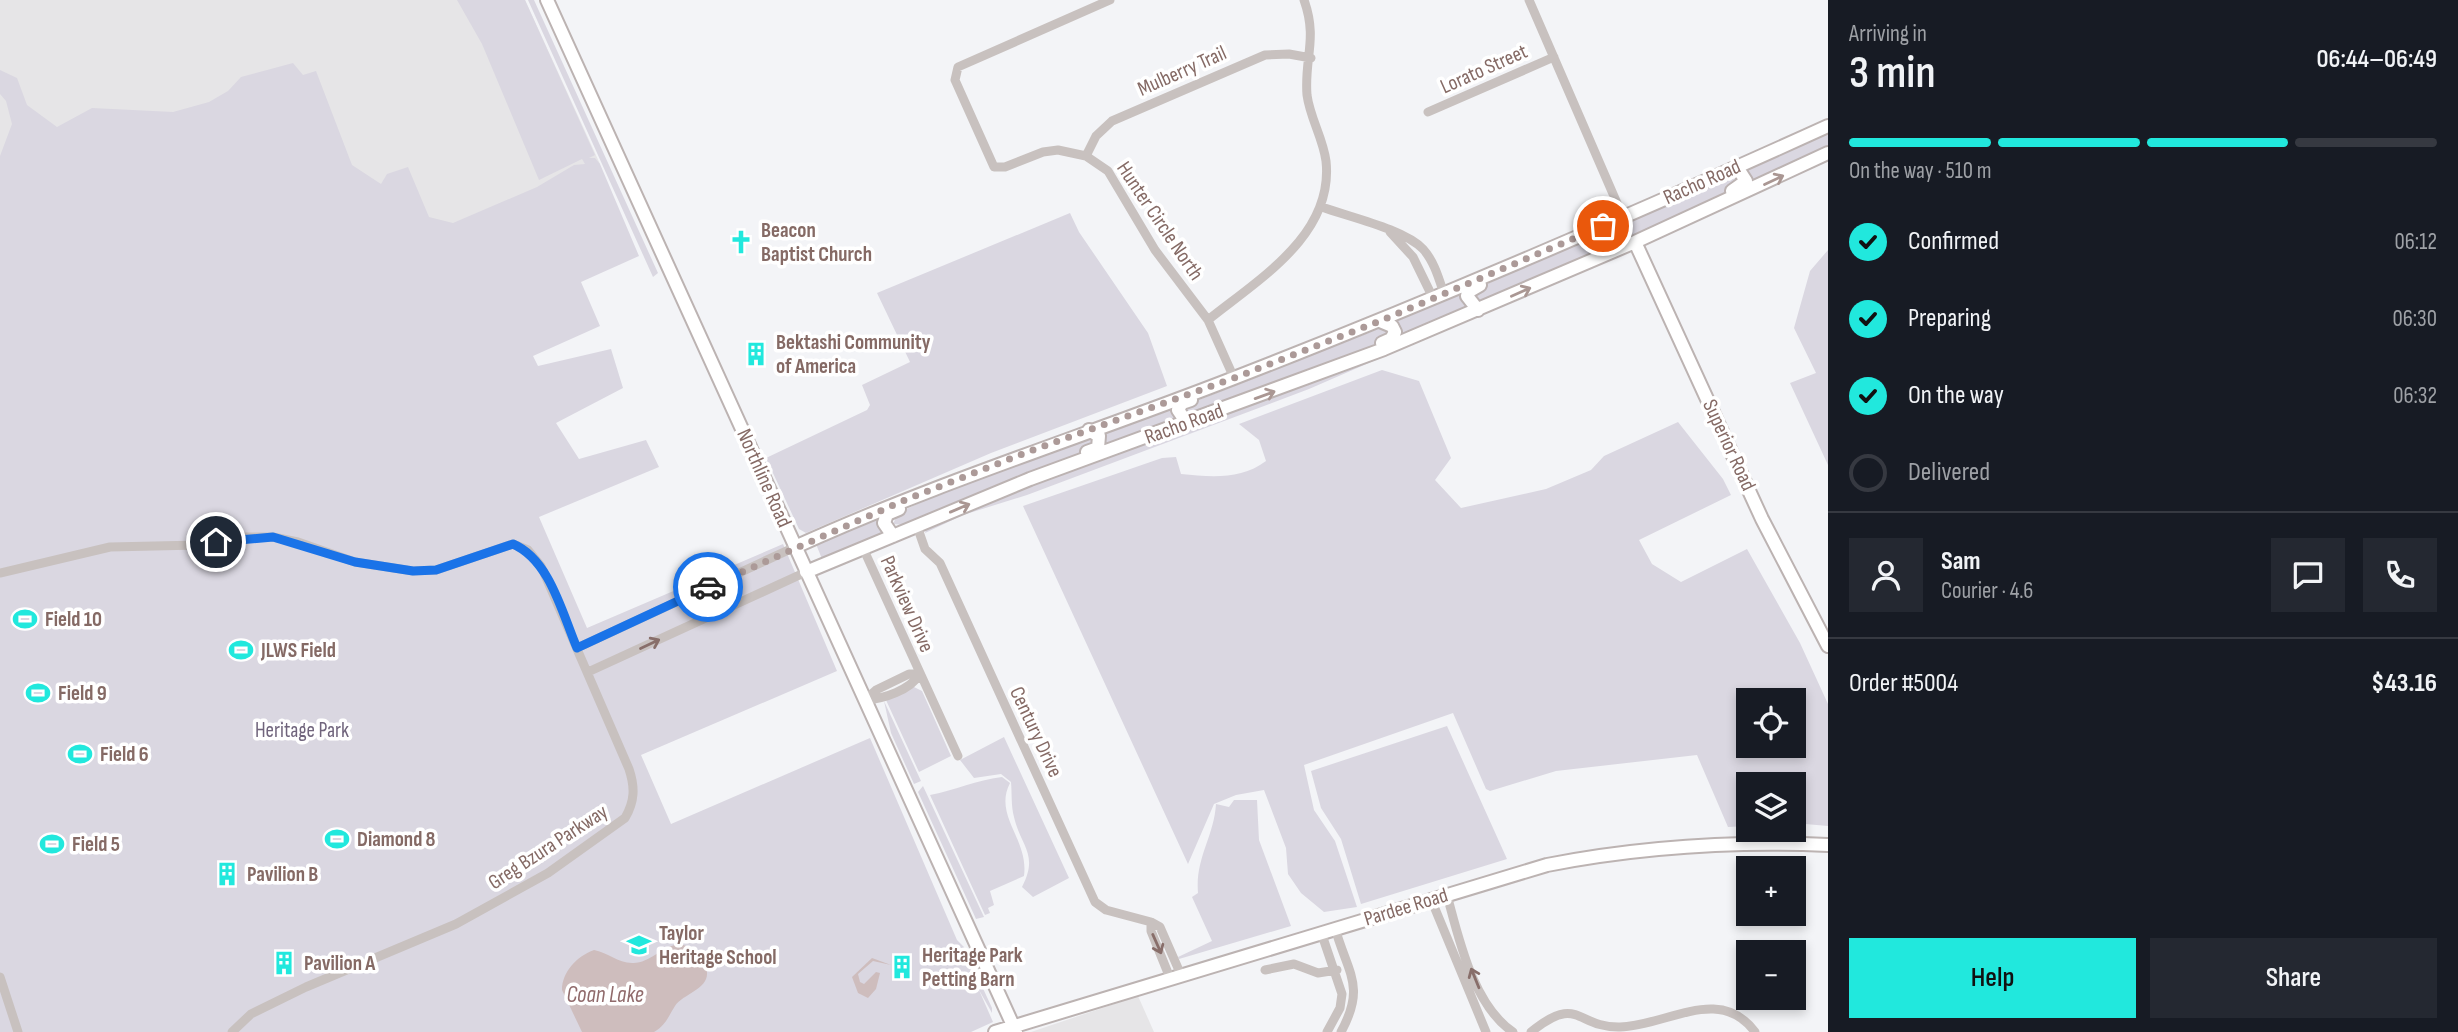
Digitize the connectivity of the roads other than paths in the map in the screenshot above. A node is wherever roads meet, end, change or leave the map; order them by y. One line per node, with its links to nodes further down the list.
1 (547, 0): 33 (street, Northline Road)
2 (1110, 0): 10 (street, Hunter Circle North)
3 (1304, 0): 6 (street)
4 (1529, 0): 5 (street)
5 (1554, 57): 7 (street, Lorato Street); 13 (street)
6 (1311, 58): 10 (street, Mulberry Trail); 12 (street)
7 (1429, 112)
8 (1828, 126): 11 (street, Racho Road)
9 (1828, 153): 14 (street, Racho Road, one-way to 9)
10 (1086, 156): 22 (street, Hunter Circle North)
11 (1737, 167): 13 (street, Racho Road); 14 (street)
12 (1322, 208): 15 (street); 22 (street)
13 (1623, 217): 18 (street, Racho Road)
14 (1665, 228): 16 (street, Racho Road)
15 (1390, 232): 17 (street); 19 (street)
16 (1635, 242): 21 (street, Racho Road, one-way to 16); 39 (street, Superior Road)
17 (1423, 249): 19 (street); 20 (street)
18 (1538, 254): 20 (street, Racho Road); 21 (street)
19 (1413, 257): 20 (street)
20 (1439, 296): 23 (street, Racho Road)
21 (1478, 310): 25 (street, Racho Road)
22 (1208, 320): 26 (street, Hunter Circle North)
23 (1380, 321): 24 (street, Racho Road); 25 (street)
24 (1255, 370): 26 (street, Racho Road); 27 (street)
25 (1316, 376): 27 (street, Racho Road, one-way to 25)
26 (1234, 378): 28 (street, Racho Road)
27 (1187, 423): 30 (street, Racho Road)
28 (1089, 430): 29 (street, Racho Road); 30 (street)
29 (965, 477): 32 (street); 33 (street, Racho Road)
30 (1030, 479): 31 (street, Racho Road, one-way to 30)
31 (917, 526): 32 (street, Racho Road); 54 (street, Century Drive)
32 (893, 536): 34 (street, Racho Road)
33 (795, 547): 35 (street, Northline Road); 37 (street)
34 (863, 548): 35 (street, Racho Road); 42 (street, Parkview Drive)
35 (806, 572): 38 (street); 43 (street, Northline Road)
36 (0, 573): 40 (street, Greg Bzura Parkway)
37 (718, 582): 38 (street); 40 (street)
38 (730, 607): 41 (street, one-way to 38)
39 (1828, 646)
40 (577, 648): 41 (street, Greg Bzura Parkway)
41 (588, 672): 61 (street, Greg Bzura Parkway)
42 (920, 674): 43 (street, Parkview Drive); 44 (street, Parkview Drive)
43 (865, 701): 59 (street, Northline Road)
44 (958, 755)
45 (1828, 845): 46 (street, Pardee Road)
46 (1447, 895): 47 (street, Pardee Road); 66 (street, one-way to 46)
47 (1431, 899): 48 (street, Pardee Road); 65 (street)
48 (1335, 928): 49 (street, Pardee Road); 50 (street)
49 (1321, 932): 52 (street); 54 (street, Pardee Road)
50 (1347, 967): 52 (street); 56 (street)
51 (1265, 970): 52 (street)
52 (1335, 971): 55 (street)
53 (0, 977): 60 (street)
54 (1175, 977): 59 (street, Pardee Road)
55 (1340, 1008): 56 (street); 63 (street)
56 (1352, 1012): 64 (street)
57 (1656, 1020): 58 (street); 69 (street); 70 (street)
58 (1594, 1021): 67 (street); 68 (street)
59 (1014, 1028): 62 (street, Pardee Road)
60 (18, 1032)
61 (232, 1032)
62 (995, 1032)
63 (1327, 1032)
64 (1342, 1032)
65 (1486, 1032)
66 (1513, 1032)
67 (1531, 1032)
68 (1604, 1032)
69 (1645, 1032)
70 (1755, 1032)

